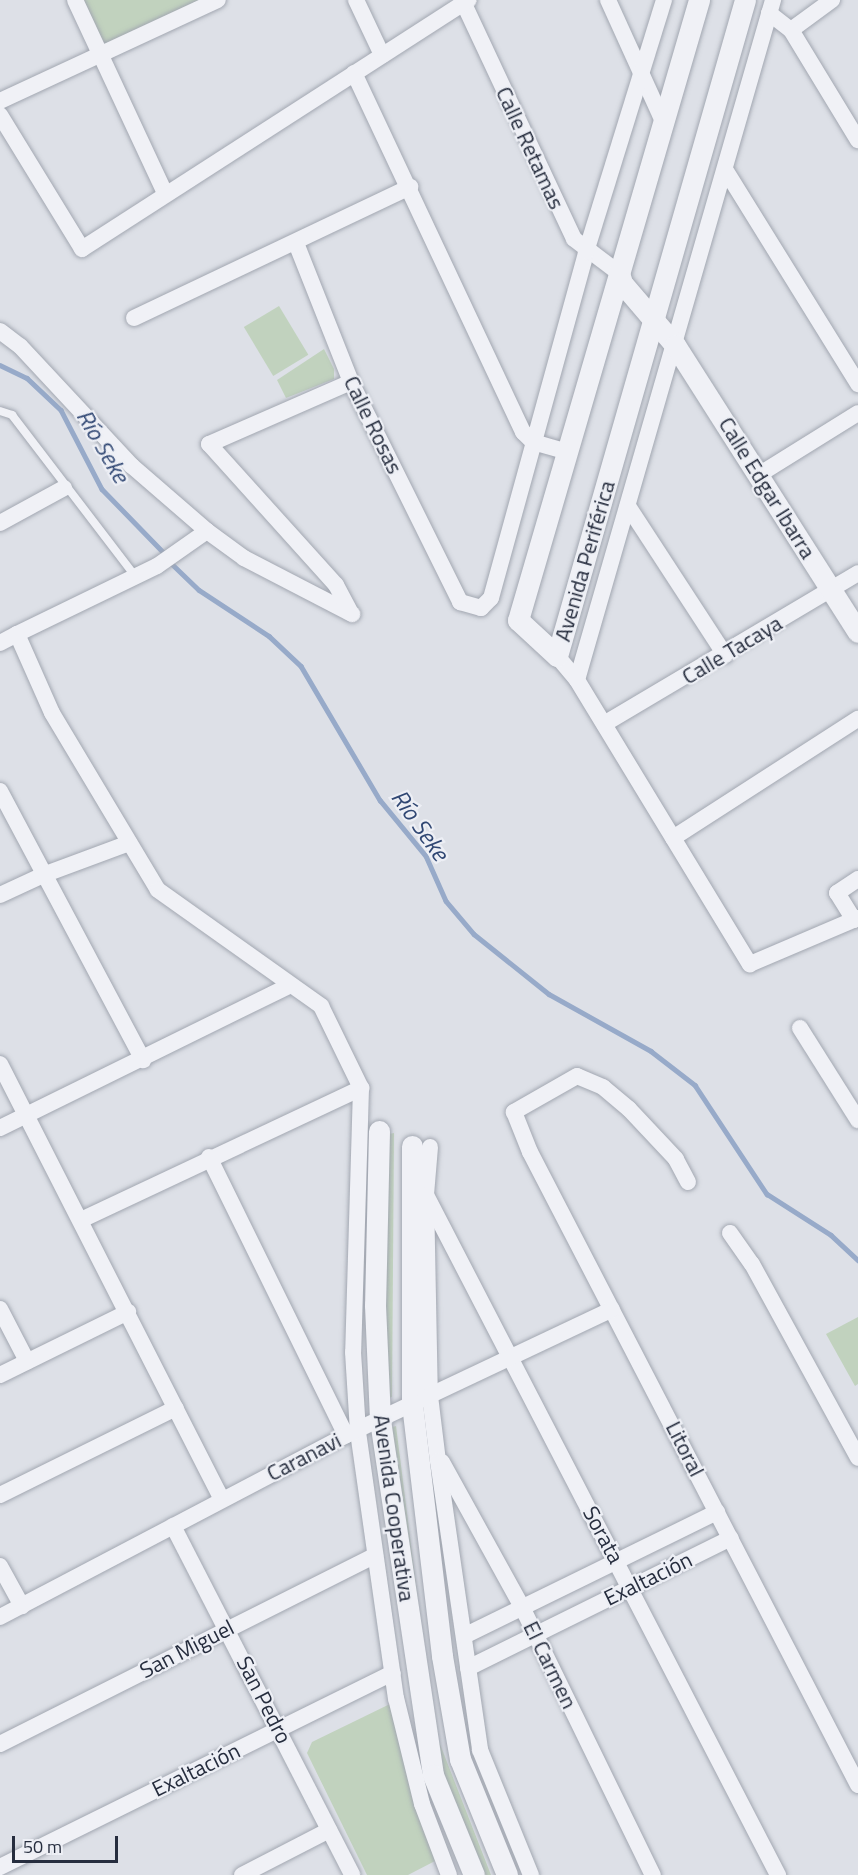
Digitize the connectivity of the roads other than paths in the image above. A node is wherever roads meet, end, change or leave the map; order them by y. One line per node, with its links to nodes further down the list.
1 (75, 0): 12 (street)
2 (218, 0): 12 (street)
3 (356, 0): 13 (street)
4 (608, 0): 15 (street)
5 (664, 0): 15 (street)
6 (699, 0): 18 (street, Avenida Periférica)
7 (745, 0): 26 (street, Avenida Periférica)
8 (832, 0): 11 (street)
9 (466, 2): 13 (street); 24 (street, Calle Retamas)
10 (771, 7): 11 (street); 20 (street)
11 (791, 30): 19 (street)
12 (99, 56): 16 (street); 22 (street)
13 (382, 56): 14 (street)
14 (354, 73): 21 (street); 22 (street)
15 (642, 73): 18 (street); 24 (street)
16 (0, 101)
17 (0, 116): 22 (street)
18 (663, 121): 25 (street, Avenida Periférica)
19 (858, 138)
20 (726, 171): 29 (street); 31 (street)
21 (410, 187): 23 (street); 34 (street)
22 (165, 193)
23 (296, 243): 27 (street); 30 (street, Calle Rosas)
24 (586, 252): 25 (street, Calle Retamas); 34 (street)
25 (619, 273): 26 (street, Calle Edgar Ibarra); 35 (street, Avenida Periférica)
26 (654, 316): 29 (street, Calle Edgar Ibarra); 48 (street, Avenida Periférica)
27 (134, 318)
28 (0, 331): 40 (street)
29 (675, 345): 36 (street, Calle Edgar Ibarra); 38 (street)
30 (351, 382): 34 (street, Calle Rosas); 40 (street)
31 (858, 384)
32 (0, 411): 37 (lane)
33 (858, 413): 36 (street)
34 (533, 442): 35 (street)
35 (567, 452): 48 (street, Avenida Periférica)
36 (760, 474): 43 (street, Calle Edgar Ibarra)
37 (64, 488): 39 (street); 42 (lane)
38 (628, 506): 47 (street); 49 (street)
39 (0, 522)
40 (207, 531): 42 (street)
41 (858, 573): 43 (street, Calle Tacaya)
42 (136, 577): 45 (street)
43 (832, 589): 44 (street, Calle Edgar Ibarra); 47 (street, Calle Tacaya)
44 (858, 632)
45 (17, 634): 46 (street); 54 (street)
46 (0, 643)
47 (724, 655): 51 (street, Calle Tacaya)
48 (557, 656): 49 (street)
49 (577, 680): 51 (street)
50 (858, 719): 53 (street)
51 (604, 724): 53 (street)
52 (0, 791): 55 (street)
53 (673, 838): 58 (street)
54 (129, 843): 55 (street); 59 (street)
55 (43, 875): 57 (street); 61 (street)
56 (858, 879): 58 (street)
57 (0, 895)
58 (856, 919)
59 (291, 985): 61 (street); 63 (street)
60 (800, 1028): 65 (street)
61 (143, 1060): 64 (street)
62 (0, 1064): 64 (street)
63 (361, 1088): 69 (street); 83 (street)
64 (25, 1115): 66 (street); 72 (street)
65 (858, 1120)
66 (0, 1128)
67 (379, 1131): 82 (street, Avenida Cooperativa)
68 (421, 1147): 71 (street); 80 (street, Avenida Cooperativa)
69 (209, 1157): 72 (street); 83 (street)
70 (688, 1182): 75 (street, Litoral)
71 (426, 1195): 77 (street, Sorata); 80 (street)
72 (81, 1220): 76 (street)
73 (730, 1233): 84 (street)
74 (0, 1309): 78 (street)
75 (612, 1309): 77 (street, Caranavi); 88 (street, Litoral)
76 (128, 1312): 78 (street); 81 (street)
77 (508, 1358): 80 (street, Caranavi); 92 (street, Sorata)
78 (27, 1361): 79 (street)
79 (0, 1375)
80 (421, 1400): 82 (street, Caranavi); 85 (street); 112 (street, Avenida Cooperativa)
81 (176, 1408): 86 (street); 87 (street)
82 (380, 1420): 83 (street, Caranavi); 111 (street, Avenida Cooperativa)
83 (352, 1433): 87 (street, Caranavi); 91 (street)
84 (858, 1458)
85 (438, 1461): 96 (street, El Carmen); 100 (street)
86 (0, 1495)
87 (222, 1500): 89 (street, Caranavi)
88 (717, 1512): 90 (street, Litoral); 92 (street, Exaltación)
89 (173, 1526): 95 (street, Caranavi); 98 (street, San Pedro)
90 (731, 1538): 94 (street, Exaltación); 105 (street, Litoral)
91 (375, 1555): 98 (street, San Miguel); 102 (street)
92 (617, 1562): 94 (street, Sorata); 96 (street, Exaltación)
93 (0, 1566): 95 (street)
94 (630, 1588): 99 (street, Exaltación); 115 (street, Sorata)
95 (22, 1606): 97 (street, Caranavi)
96 (523, 1609): 99 (street, El Carmen); 100 (street, Exaltación)
97 (0, 1617)
98 (227, 1628): 103 (street, San Pedro); 104 (street, San Miguel)
99 (535, 1634): 101 (street, Exaltación); 114 (street, El Carmen)
100 (464, 1636): 101 (street)
101 (468, 1668): 113 (street)
102 (393, 1673): 103 (street, Exaltación); 110 (street)
103 (279, 1729): 106 (street, San Pedro); 107 (street, Exaltación)
104 (0, 1744)
105 (858, 1785)
106 (329, 1830): 108 (street); 109 (street, San Pedro)
107 (0, 1867)
108 (242, 1875)
109 (352, 1875)
110 (449, 1875)
111 (474, 1875)
112 (507, 1875)
113 (531, 1875)
114 (652, 1875)
115 (778, 1875)

